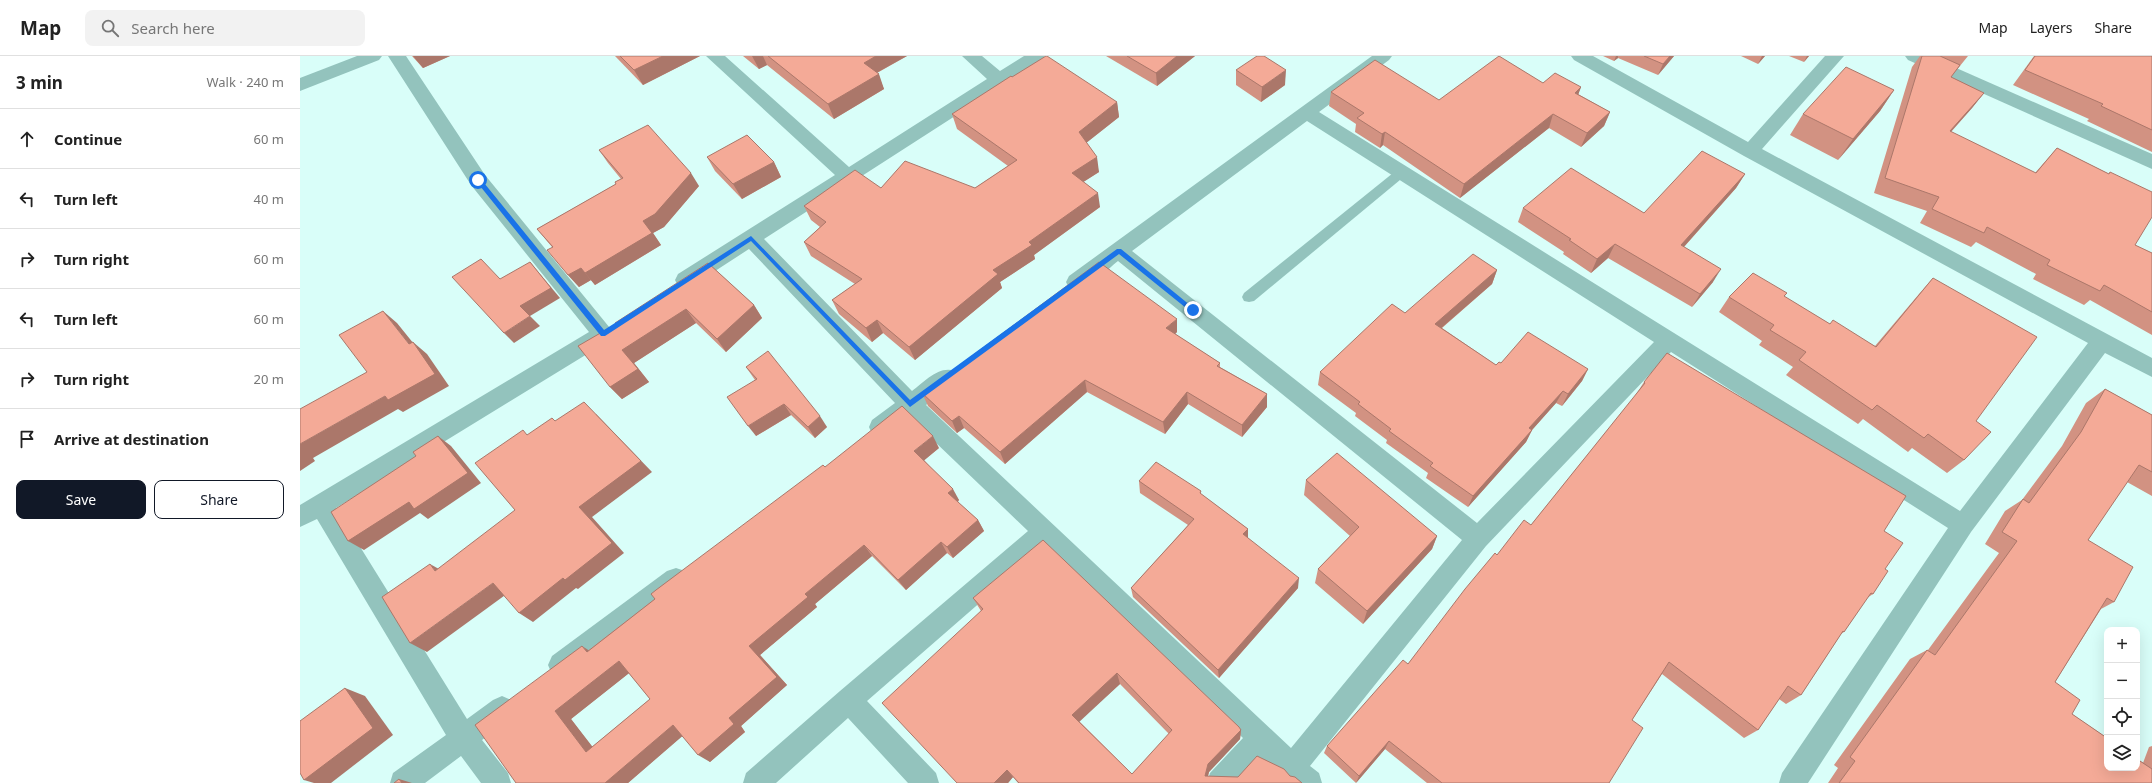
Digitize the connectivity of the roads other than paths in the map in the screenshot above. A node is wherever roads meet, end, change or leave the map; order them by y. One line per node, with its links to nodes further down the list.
1 (373, 56): 11 (street)
2 (397, 56): 23 (street)
3 (715, 56): 16 (street)
4 (971, 56): 10 (street)
5 (1036, 56): 10 (street)
6 (1383, 56): 12 (street)
7 (1580, 56): 13 (street)
8 (1835, 56): 13 (street)
9 (1914, 56): 14 (street)
10 (998, 79): 16 (street)
11 (300, 85)
12 (1306, 112): 15 (street); 18 (street)
13 (1750, 151): 25 (street)
14 (2152, 162)
15 (1402, 172): 21 (lane); 24 (street)
16 (847, 176): 17 (street)
17 (751, 238): 19 (street); 28 (street)
18 (1119, 251): 20 (street); 34 (street)
19 (667, 292)
20 (1062, 292)
21 (1249, 297)
22 (622, 321): 23 (street)
23 (603, 334): 30 (street)
24 (1669, 340): 32 (street); 34 (street)
25 (2102, 341): 27 (street); 32 (street)
26 (960, 367): 28 (street)
27 (2152, 368)
28 (910, 404): 29 (street); 33 (street)
29 (860, 442)
30 (321, 504): 31 (street); 39 (street)
31 (300, 517)
32 (1963, 524): 46 (street)
33 (1045, 532): 38 (street); 40 (street)
34 (1478, 538): 40 (street)
35 (694, 566): 36 (street)
36 (546, 676)
37 (521, 695): 39 (street)
38 (849, 700): 43 (street); 44 (street)
39 (463, 738): 41 (street); 42 (street)
40 (1301, 775): 45 (street)
41 (403, 783)
42 (498, 783)
43 (756, 783)
44 (926, 783)
45 (1220, 783)
46 (1792, 783)

